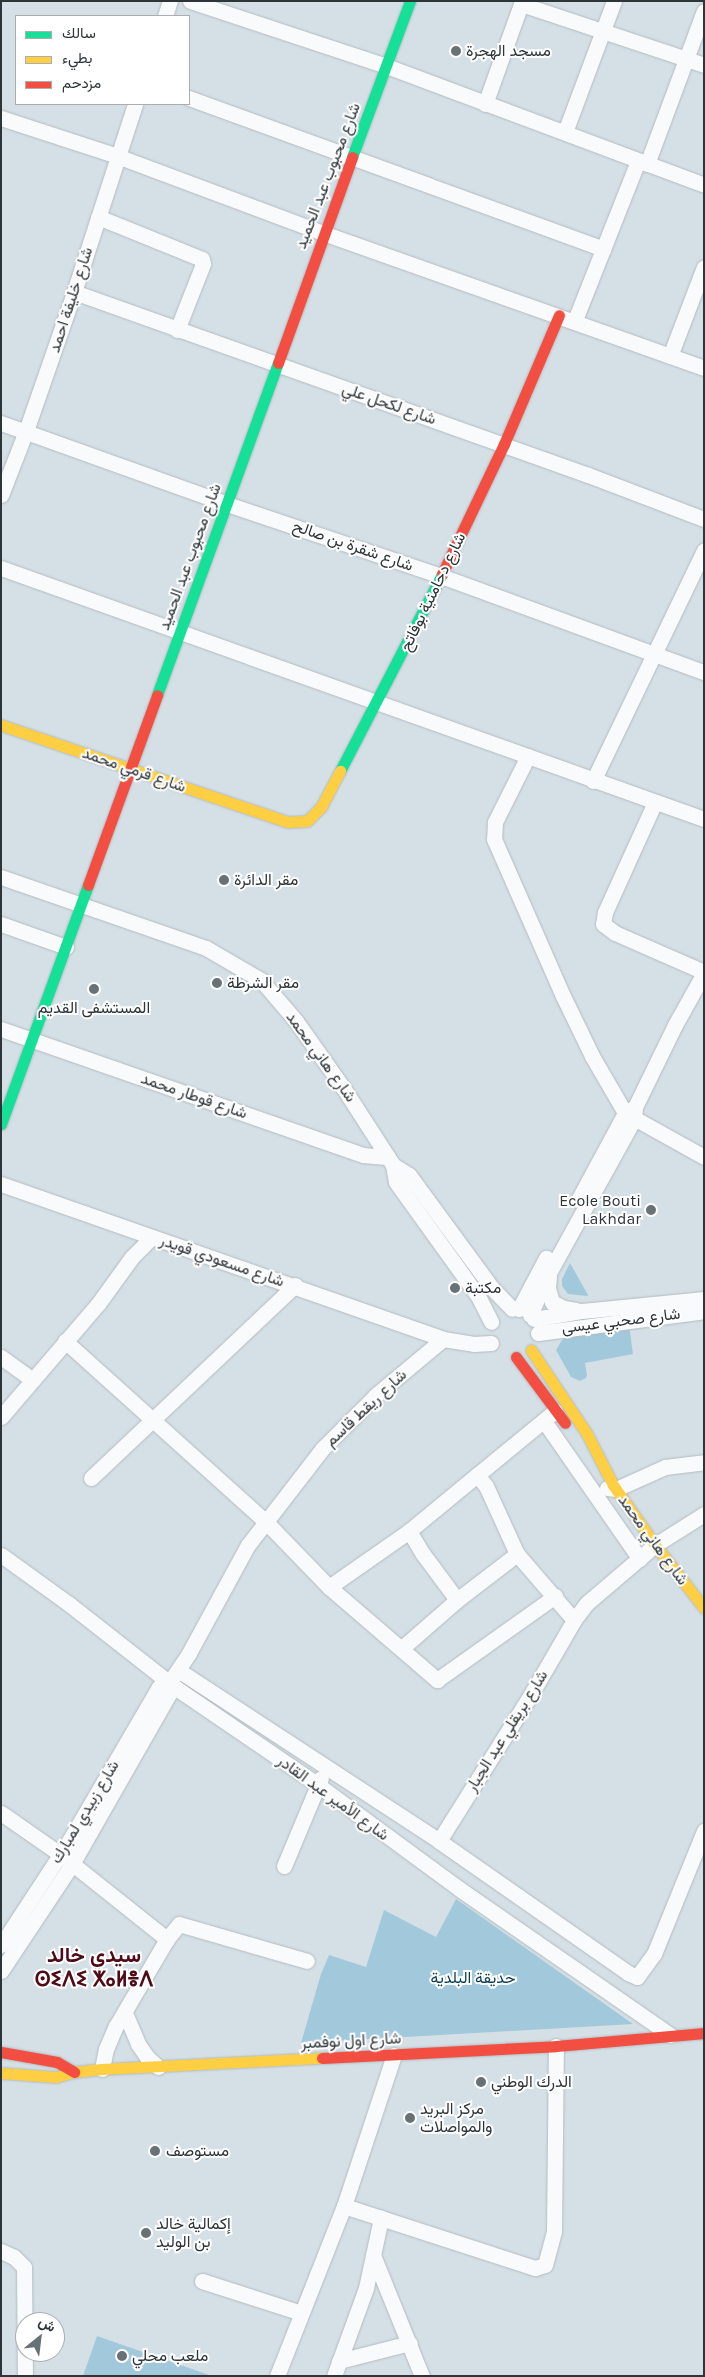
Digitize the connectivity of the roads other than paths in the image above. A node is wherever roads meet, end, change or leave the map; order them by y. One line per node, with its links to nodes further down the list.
1 (170, 1): 7 (street)
2 (190, 1): 11 (street)
3 (410, 1): 11 (street, شارع محبوب عبد الحميد)
4 (614, 1): 8 (street)
5 (522, 3): 8 (street); 13 (street)
6 (704, 11): 9 (street)
7 (165, 15)
8 (602, 33): 9 (street); 16 (street)
9 (686, 59): 10 (street); 19 (street)
10 (704, 65)
11 (386, 66): 13 (street); 18 (street, شارع محبوب عبد الحميد)
12 (190, 98): 18 (street)
13 (485, 104): 16 (street)
14 (135, 105): 17 (street, شارع خليفة احمد)
15 (1, 118): 17 (street)
16 (566, 132): 19 (street)
17 (117, 156): 21 (street, شارع خليفة احمد); 22 (street)
18 (352, 156): 22 (street, شارع محبوب عبد الحميد); 23 (street)
19 (643, 163): 20 (street); 23 (street)
20 (704, 184)
21 (98, 217): 25 (street, شارع خليفة احمد); 28 (street)
22 (323, 233): 26 (street); 30 (street, شارع محبوب عبد الحميد)
23 (604, 249): 27 (street)
24 (704, 267): 29 (street)
25 (74, 292): 28 (street, شارع لكحل علي); 33 (street, شارع خليفة احمد)
26 (560, 315): 27 (street); 34 (street, شارع دحامنية بوفاتح)
27 (575, 320): 29 (street)
28 (177, 330): 30 (street, شارع لكحل علي)
29 (670, 356): 31 (street)
30 (278, 365): 34 (street, شارع لكحل علي); 36 (street, شارع محبوب عبد الحميد)
31 (704, 368)
32 (1, 423): 33 (street, شارع شقرة بن صالح)
33 (26, 431): 35 (street, شارع خليفة احمد); 36 (street, شارع شقرة بن صالح)
34 (504, 444): 37 (street, شارع لكحل علي); 40 (street, شارع دحامنية بوفاتح)
35 (1, 495)
36 (227, 504): 40 (street, شارع شقرة بن صالح); 41 (street, شارع محبوب عبد الحميد)
37 (703, 515)
38 (704, 550): 42 (street)
39 (1, 568): 41 (street)
40 (441, 576): 42 (street, شارع شقرة بن صالح); 44 (street, شارع دحامنية بوفاتح)
41 (180, 632): 44 (street); 47 (street, شارع محبوب عبد الحميد)
42 (654, 654): 43 (street, شارع شقرة بن صالح); 48 (street)
43 (704, 672)
44 (377, 704): 46 (street); 50 (street, شارع دحامنية بوفاتح)
45 (1, 726): 47 (street, شارع قرمي محمد)
46 (528, 756): 48 (street); 59 (street)
47 (131, 769): 50 (street, شارع قرمي محمد); 53 (street, شارع محبوب عبد الحميد)
48 (593, 780): 49 (street)
49 (655, 802): 51 (street); 56 (street)
50 (266, 816)
51 (704, 819)
52 (1, 877): 53 (street, شارع هاني محمد)
53 (82, 905): 55 (street, شارع محبوب عبد الحميد); 62 (street, شارع هاني محمد)
54 (1, 924): 55 (street)
55 (66, 947): 58 (street, شارع محبوب عبد الحميد)
56 (704, 973): 59 (street)
57 (1, 1029): 58 (street, شارع قوطار محمد)
58 (31, 1040): 60 (street, شارع محبوب عبد الحميد); 62 (street, شارع قوطار محمد)
59 (631, 1113): 61 (street); 65 (street); 70 (street)
60 (1, 1124)
61 (704, 1157)
62 (390, 1161): 70 (street, شارع هاني محمد); 71 (street)
63 (1, 1184): 64 (street, شارع مسعودي قويدر)
64 (152, 1237): 66 (street, شارع مسعودي قويدر); 73 (street)
65 (549, 1274): 68 (street, شارع صحبي عيسى); 70 (street)
66 (295, 1285): 72 (street, شارع مسعودي قويدر); 81 (street)
67 (704, 1299): 68 (street, شارع صحبي عيسى)
68 (582, 1311): 70 (street, شارع صحبي عيسى)
69 (704, 1311): 70 (street, شارع صحبي عيسى)
70 (526, 1317): 71 (street); 75 (street)
71 (492, 1322): 74 (street)
72 (443, 1339): 74 (street); 89 (street, شارع ريقط قاسم)
73 (65, 1341): 78 (street); 81 (street)
74 (491, 1343): 77 (street)
75 (531, 1350): 77 (street); 83 (street, شارع هاني محمد)
76 (1, 1357): 78 (street)
77 (516, 1357): 80 (street, شارع هاني محمد)
78 (33, 1380): 79 (street)
79 (1, 1416)
80 (549, 1416): 83 (street, شارع هاني محمد); 84 (street); 86 (street)
81 (153, 1420): 85 (street); 89 (street)
82 (704, 1462): 87 (street)
83 (604, 1469): 87 (street, شارع هاني محمد)
84 (477, 1475): 90 (street); 92 (street)
85 (91, 1478)
86 (590, 1487): 87 (street); 94 (street)
87 (616, 1489): 91 (street, شارع هاني محمد)
88 (704, 1514): 91 (street, شارع بريقلي عبد الجبار)
89 (267, 1523): 95 (street); 101 (street, شارع ريقط قاسم)
90 (409, 1531): 95 (street); 97 (street)
91 (654, 1545): 94 (street, شارع بريقلي عبد الجبار); 98 (street, شارع هاني محمد)
92 (517, 1554): 96 (street); 97 (street)
93 (1, 1555): 102 (street, شارع الأمير عبد القادر)
94 (640, 1559): 99 (street, شارع بريقلي عبد الجبار)
95 (329, 1587): 100 (street)
96 (555, 1596): 99 (street); 100 (street)
97 (457, 1600): 100 (street)
98 (704, 1608)
99 (574, 1620): 107 (street, شارع بريقلي عبد الجبار)
100 (402, 1648)
101 (178, 1670): 102 (street, شارع زبيدي لمبارك); 103 (street, شارع الأمير عبد القادر)
102 (169, 1683): 104 (street, شارع الأمير عبد القادر); 108 (street, شارع زبيدي لمبارك)
103 (325, 1767): 104 (street); 107 (street, شارع الأمير عبد القادر)
104 (318, 1785): 109 (street); 116 (street, شارع الأمير عبد القادر)
105 (1, 1813): 108 (street)
106 (704, 1831): 107 (street, شارع الأمير عبد القادر)
107 (439, 1841)
108 (66, 1859): 110 (street); 111 (street, شارع زبيدي لمبارك); 113 (street)
109 (284, 1866)
110 (167, 1939): 112 (street); 114 (street)
111 (1, 1945)
112 (307, 1961)
113 (1, 1971)
114 (125, 2013): 120 (street); 121 (street)
115 (704, 2033): 116 (street, شارع اول نوفمبر)
116 (670, 2035): 117 (street, شارع اول نوفمبر)
117 (556, 2046): 119 (street, شارع اول نوفمبر); 125 (street)
118 (1, 2054): 122 (street); 123 (street)
119 (394, 2055): 120 (street, شارع اول نوفمبر); 124 (street)
120 (158, 2067): 121 (street, شارع اول نوفمبر)
121 (102, 2069): 122 (street, شارع اول نوفمبر)
122 (74, 2072): 123 (street, شارع اول نوفمبر)
123 (1, 2073)
124 (344, 2206): 125 (street); 129 (street)
125 (381, 2218): 127 (street)
126 (1, 2251): 132 (street)
127 (373, 2255): 130 (street); 131 (street)
128 (202, 2281): 129 (street)
129 (301, 2313): 133 (street)
130 (410, 2343): 131 (street); 135 (street)
131 (339, 2361): 134 (street)
132 (25, 2376)
133 (277, 2376)
134 (334, 2376)
135 (422, 2376)

